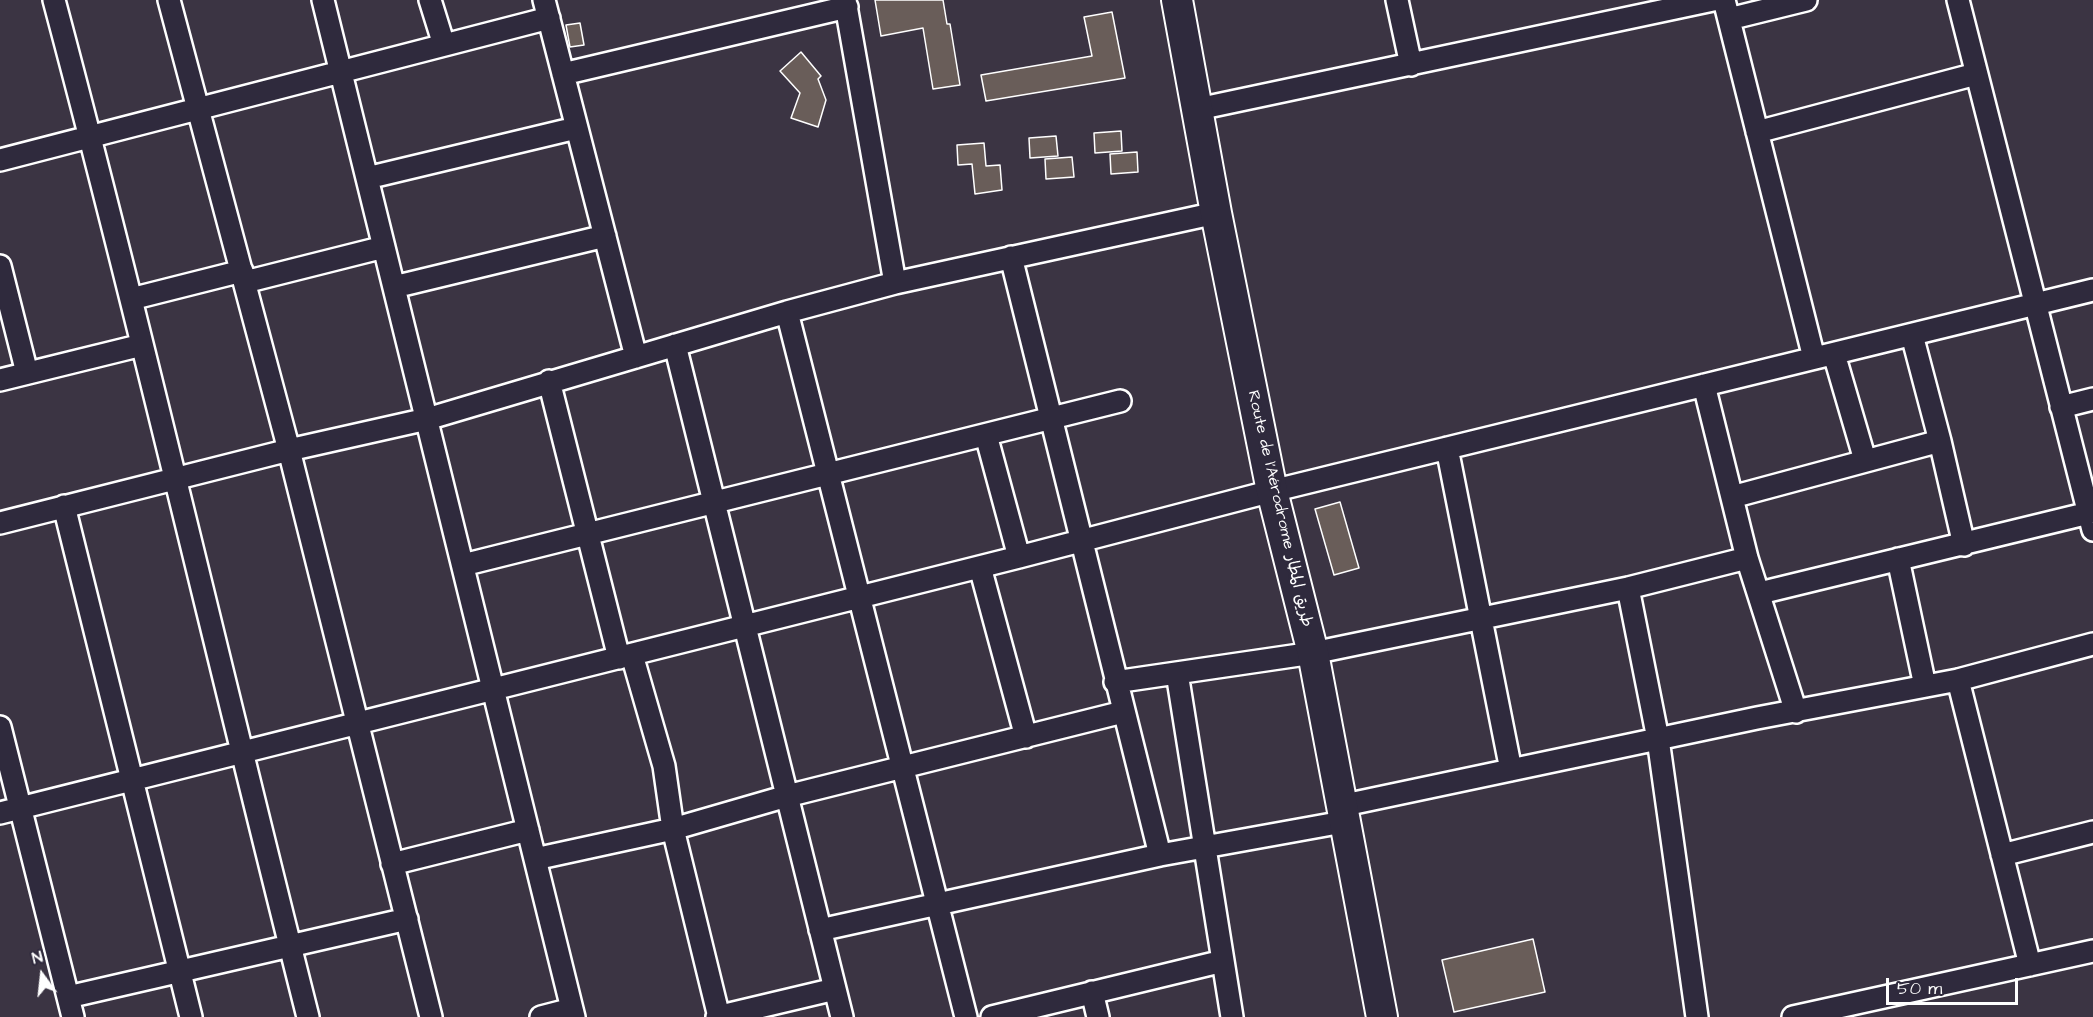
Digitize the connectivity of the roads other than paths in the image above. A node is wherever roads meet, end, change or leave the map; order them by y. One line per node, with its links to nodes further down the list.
1 (54, 0): 22 (street)
2 (169, 0): 18 (street)
3 (323, 0): 15 (street)
4 (430, 0): 13 (street)
5 (1177, 0): 19 (street, Route de l'Aérodrome طريق المطار)
6 (1397, 0): 14 (street)
7 (1713, 0): 14 (street)
8 (1806, 0): 12 (street)
9 (1958, 0): 17 (street)
10 (846, 4): 16 (street); 31 (street)
11 (547, 9): 13 (street); 16 (street)
12 (1726, 9): 21 (street)
13 (444, 45): 15 (street)
14 (1411, 65): 19 (street)
15 (341, 72): 18 (street); 24 (street)
16 (562, 74): 20 (street)
17 (1976, 74): 21 (street); 35 (street)
18 (199, 109): 22 (street); 30 (street)
19 (1198, 109): 25 (street, Route de l'Aérodrome طريق المطار)
20 (576, 128): 24 (street); 26 (street)
21 (1757, 132): 40 (street)
22 (90, 136): 23 (street); 34 (street)
23 (0, 160)
24 (367, 178): 27 (street)
25 (1216, 213): 28 (street); 58 (street, Route de l'Aérodrome طريق المطار)
26 (605, 236): 32 (street); 41 (street)
27 (384, 247): 30 (street); 32 (street)
28 (1011, 257): 31 (street); 49 (street)
29 (0, 266): 42 (street)
30 (243, 277): 34 (street); 54 (street)
31 (895, 283): 36 (street)
32 (394, 286): 50 (street)
33 (2093, 290): 35 (street)
34 (131, 299): 38 (street)
35 (2035, 305): 37 (street); 48 (street)
36 (787, 312): 39 (street); 56 (street)
37 (1912, 335): 40 (street); 52 (street)
38 (142, 345): 42 (street); 57 (street)
39 (675, 345): 41 (street); 60 (street)
40 (1824, 356): 45 (street); 55 (street)
41 (636, 357): 44 (street)
42 (27, 373): 43 (street)
43 (0, 380)
44 (549, 381): 50 (street); 64 (street)
45 (1704, 386): 53 (street); 59 (street)
46 (2093, 399): 48 (street)
47 (1120, 401): 49 (street)
48 (2061, 407): 62 (street)
49 (1052, 418): 51 (street); 65 (street)
50 (427, 419): 54 (street); 70 (street)
51 (986, 435): 56 (street); 67 (street)
52 (1940, 441): 55 (street); 66 (street)
53 (1447, 448): 58 (street); 75 (street)
54 (289, 450): 57 (street); 87 (street)
55 (1865, 460): 59 (street)
56 (828, 475): 60 (street); 74 (street)
57 (176, 479): 61 (street); 91 (street)
58 (1272, 491): 65 (street); 78 (street, Route de l'Aérodrome طريق المطار)
59 (1732, 497): 68 (street)
60 (714, 504): 64 (street); 76 (street)
61 (64, 506): 63 (street); 94 (street)
62 (2092, 519): 66 (street)
63 (0, 524)
64 (587, 535): 70 (street); 79 (street)
65 (1081, 542): 67 (street); 82 (street)
66 (1964, 545): 69 (street)
67 (1019, 557): 71 (street)
68 (1747, 558): 72 (street); 73 (street)
69 (1898, 559): 73 (street); 83 (street)
70 (463, 565): 84 (street)
71 (980, 567): 74 (street); 89 (street)
72 (1628, 588): 75 (street); 90 (street)
73 (1760, 593): 86 (street)
74 (858, 598): 76 (street); 92 (street)
75 (1483, 618): 78 (street); 93 (street)
76 (743, 627): 79 (street); 95 (street)
77 (2093, 644): 81 (street)
78 (1313, 653): 80 (street); 97 (street, Route de l'Aérodrome طريق المطار)
79 (625, 656): 84 (street); 98 (street)
80 (1177, 673): 82 (street); 101 (street)
81 (1958, 680): 83 (street); 103 (street)
82 (1115, 682): 85 (street)
83 (1925, 686): 86 (street)
84 (493, 689): 87 (street); 99 (street)
85 (1123, 712): 89 (street); 102 (street)
86 (1796, 712): 90 (street)
87 (358, 723): 91 (street); 105 (street)
88 (0, 727): 96 (street)
89 (1026, 737): 92 (street)
90 (1658, 739): 93 (street); 129 (street)
91 (241, 753): 94 (street); 109 (street)
92 (903, 768): 95 (street); 106 (street)
93 (1511, 770): 97 (street)
94 (131, 780): 96 (street); 113 (street)
95 (787, 796): 98 (street); 108 (street)
96 (10, 810): 116 (street)
97 (1342, 814): 101 (street); 128 (street, Route de l'Aérodrome طريق المطار)
98 (674, 829): 104 (street); 122 (street)
99 (528, 830): 104 (street); 105 (street)
100 (2093, 832): 103 (street)
101 (1206, 847): 102 (street); 111 (street)
102 (1160, 855): 106 (street)
103 (2002, 855): 112 (street)
104 (535, 859): 117 (street)
105 (392, 864): 107 (street)
106 (939, 906): 108 (street); 124 (street)
107 (406, 919): 109 (street); 120 (street)
108 (820, 930): 114 (street)
109 (290, 946): 113 (street); 119 (street)
110 (2093, 951): 112 (street)
111 (1223, 961): 115 (street); 127 (street)
112 (2030, 965): 130 (street)
113 (180, 971): 116 (street); 118 (street)
114 (834, 988): 122 (street); 123 (street)
115 (1092, 993): 125 (street); 126 (street)
116 (70, 1007)
117 (573, 1013): 121 (street)
118 (191, 1017)
119 (308, 1017)
120 (431, 1017)
121 (542, 1017)
122 (719, 1017)
123 (842, 1017)
124 (966, 1017)
125 (992, 1017)
126 (1098, 1017)
127 (1232, 1017)
128 (1382, 1017)
129 (1697, 1017)
130 (1793, 1017)

